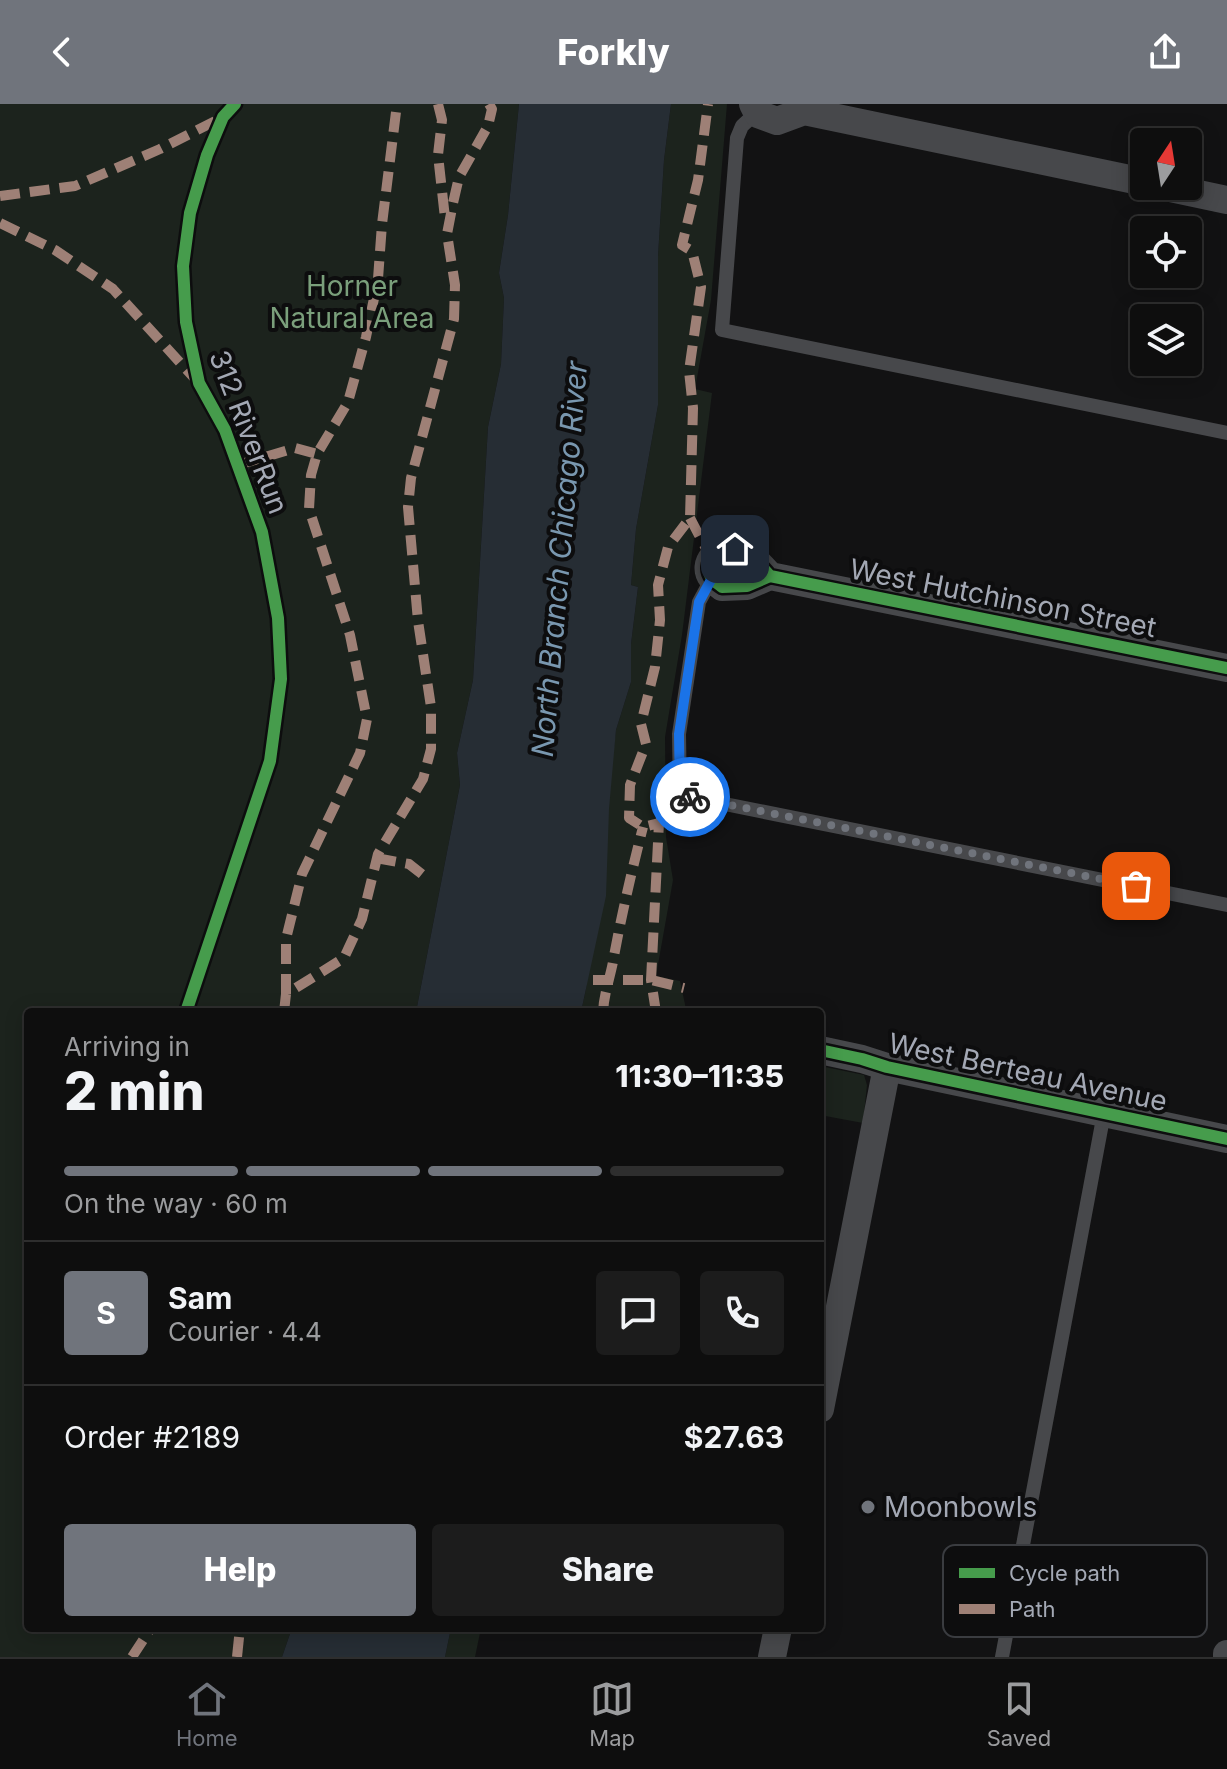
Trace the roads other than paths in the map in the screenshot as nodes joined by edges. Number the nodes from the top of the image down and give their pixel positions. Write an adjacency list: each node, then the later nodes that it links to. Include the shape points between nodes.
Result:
1 (801, 107): 2 (street, via 777,121); 3 (street)
2 (755, 108): 6 (lane, via 737,138 722,330)
3 (1130, 179)
4 (1202, 195): 5 (street)
5 (1227, 200)
6 (1227, 433)
7 (712, 578): 8 (street, West Hutchinson Street, via 711,558 719,550 735,549 750,555 770,576); 9 (lane, via 699,602 679,734 680,795)
8 (1227, 668)
9 (1227, 905)
10 (824, 1051): 11 (street, West Berteau Avenue)
11 (887, 1067): 12 (street, West Berteau Avenue); 14 (street)
12 (1104, 1113): 13 (street, West Berteau Avenue); 15 (lane)
13 (1227, 1139)
14 (824, 1389)
15 (1023, 1545)
16 (777, 1632): 18 (street)
17 (1006, 1637): 19 (lane)
18 (772, 1657)
19 (1002, 1657)

